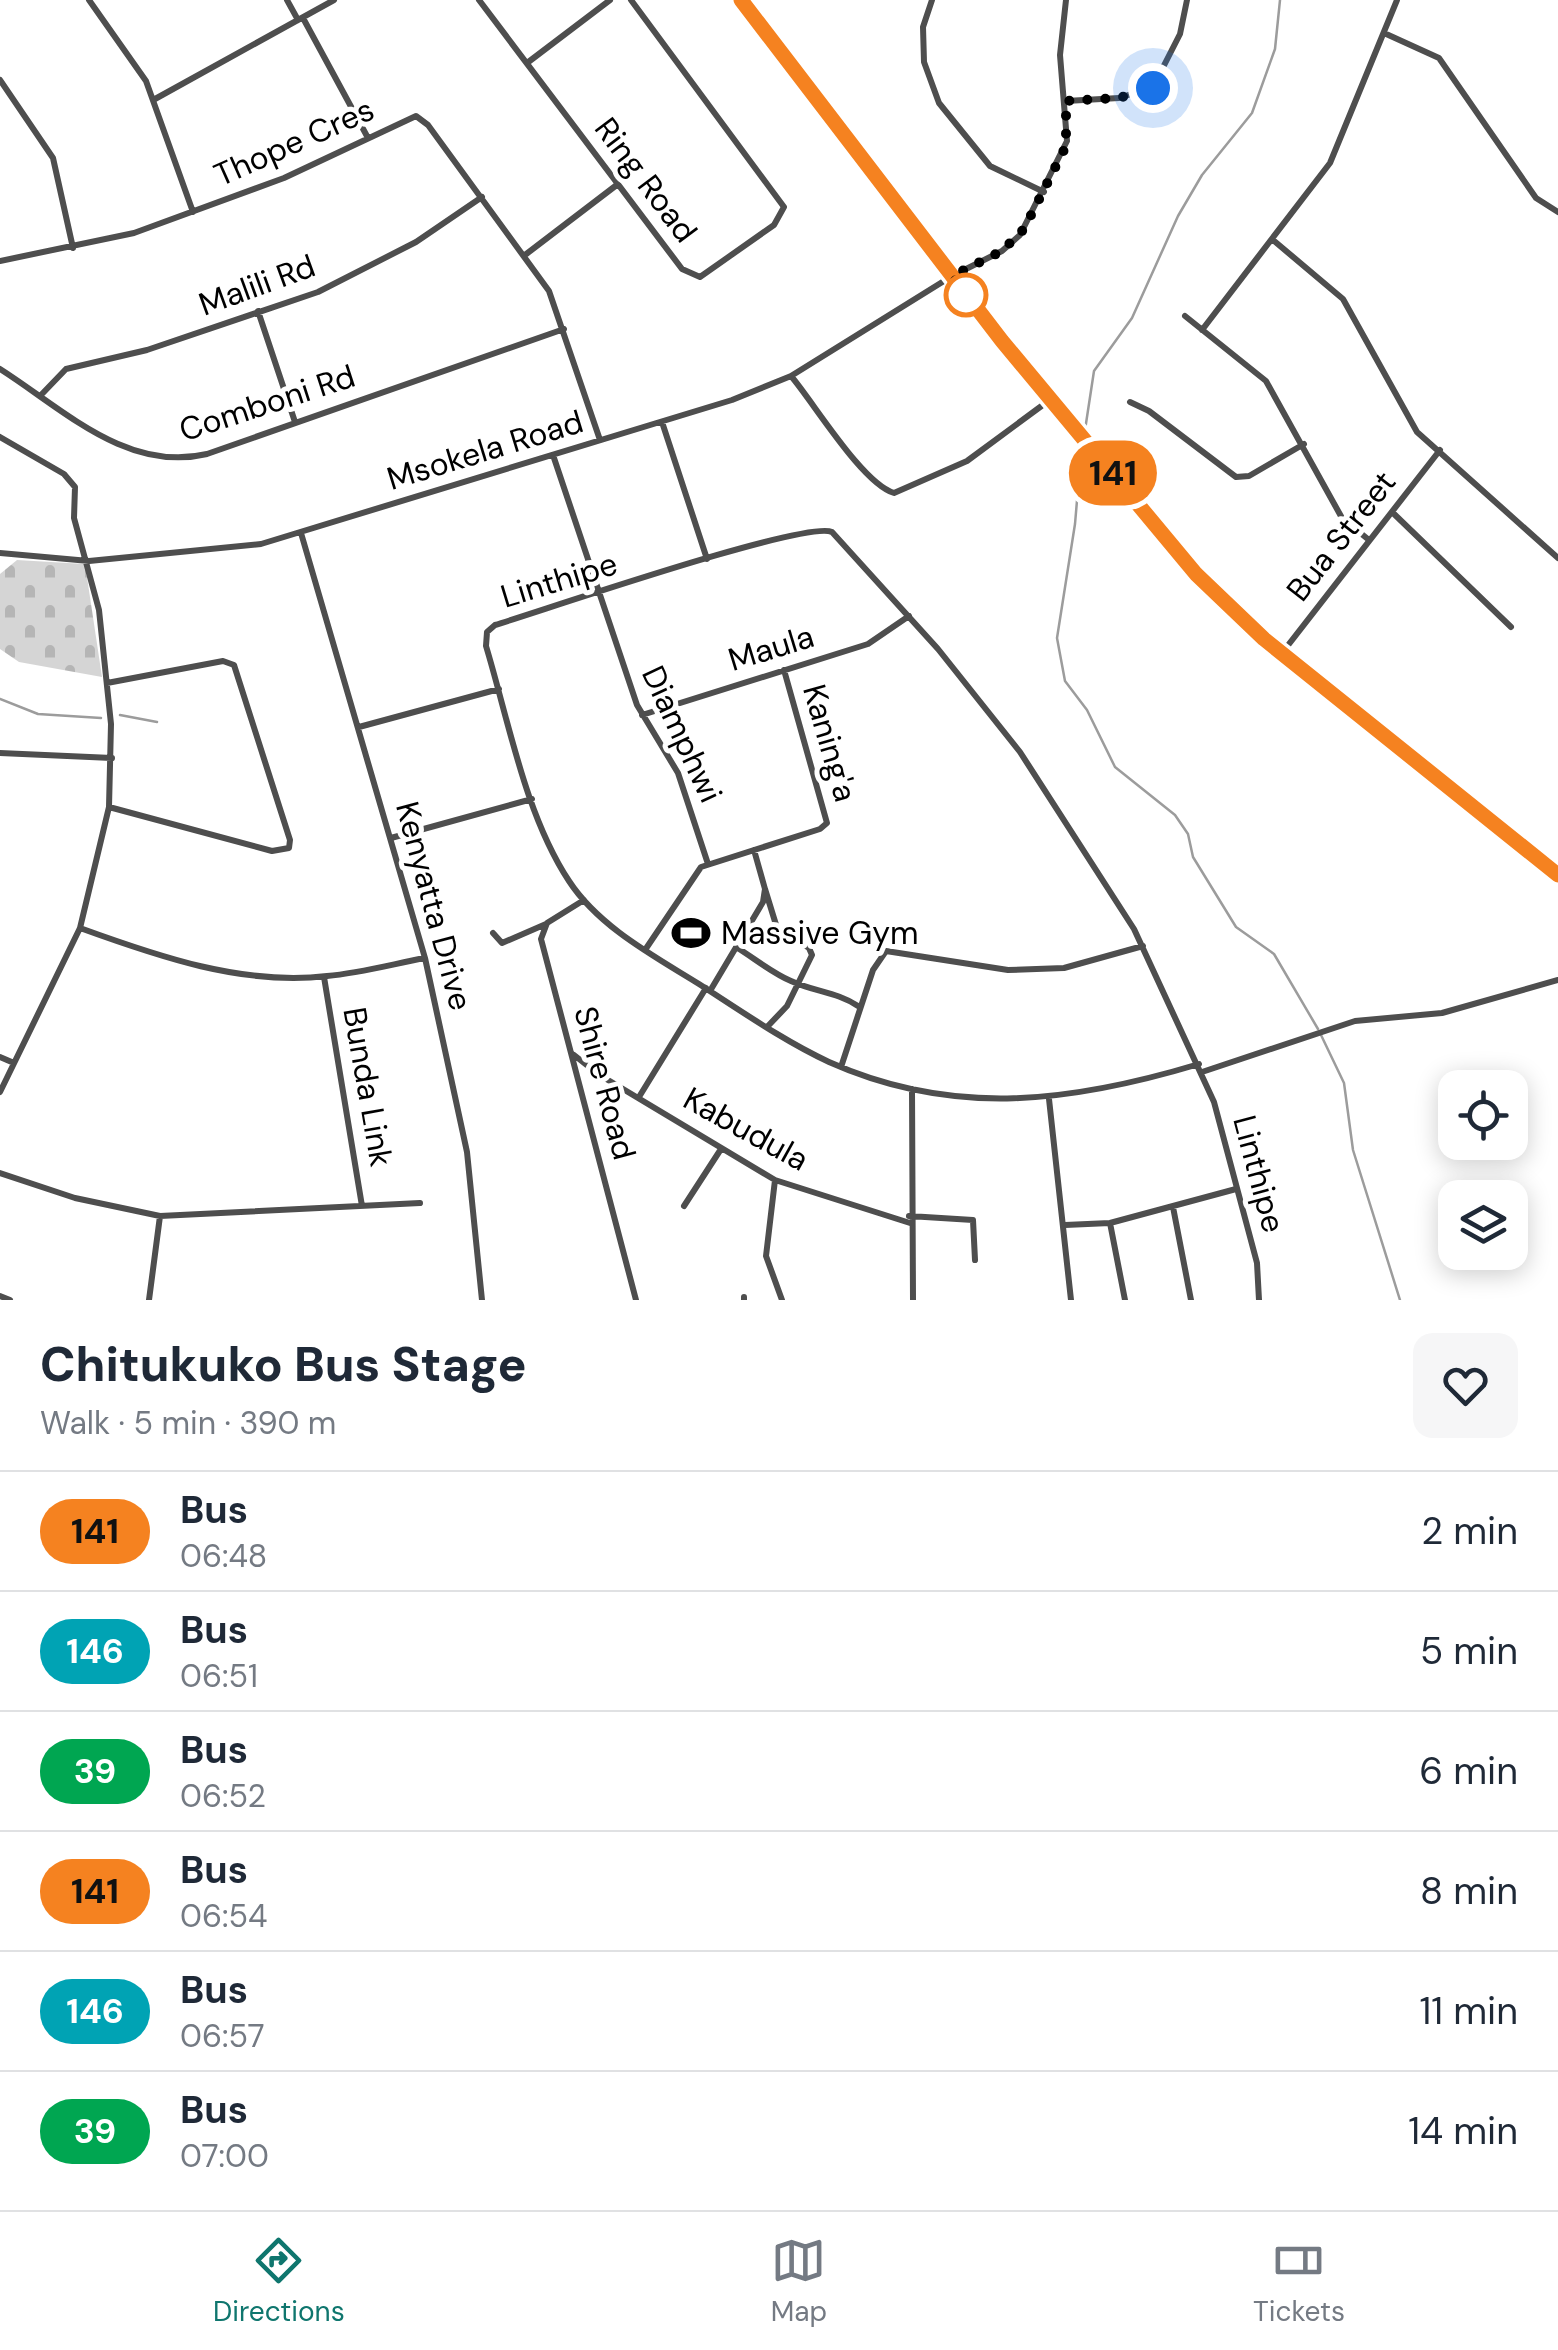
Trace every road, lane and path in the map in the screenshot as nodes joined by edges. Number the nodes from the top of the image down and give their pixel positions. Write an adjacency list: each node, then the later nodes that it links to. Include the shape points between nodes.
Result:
1 (88, 0): 16 (street)
2 (287, 0): 12 (street)
3 (334, 0): 12 (street)
4 (478, 0): 14 (street, Ring Road)
5 (610, 0): 14 (street)
6 (631, 0): 19 (street, Ring Road, via 784,208 774,225 707,275 693,277)
7 (741, 0): 28 (highway)
8 (932, 0): 20 (street, via 922,27 924,62 939,103 990,166)
9 (1066, 0): 17 (street, Msokela Road, via 1060,38)
10 (1187, 0): 17 (street, via 1180,34 1153,88)
11 (1397, 0): 13 (street)
12 (301, 19): 16 (street); 18 (street)
13 (1384, 33): 23 (street, via 1439,58 1536,198); 24 (street, via 1330,163)
14 (527, 63): 19 (street, Ring Road)
15 (0, 80): 25 (street, via 53,158)
16 (155, 99): 22 (street)
17 (1066, 101): 20 (street, Msokela Road, via 1068,141)
18 (368, 138): 21 (street, Thope Cres, via 420,118); 22 (street, Thope Cres)
19 (618, 184): 26 (street)
20 (1044, 192): 28 (street, Msokela Road, via 1017,239)
21 (482, 197): 26 (street, Thope Cres); 29 (street, Malili Rd, via 356,273)
22 (193, 212): 25 (street, Thope Cres)
23 (1558, 212)
24 (1273, 240): 32 (street); 43 (street, via 1343,299 1411,424)
25 (73, 248): 27 (street, Thope Cres)
26 (524, 255): 31 (street, Thope Cres)
27 (0, 261)
28 (952, 276): 34 (street, Msokela Road); 36 (highway)
29 (258, 311): 35 (street, Malili Rd, via 147,350 66,369); 38 (street)
30 (1185, 316): 32 (street)
31 (564, 330): 38 (street, Comboni Rd); 41 (street, Thope Cres)
32 (1202, 330): 42 (street, via 1266,382)
33 (0, 369): 35 (street, Comboni Rd)
34 (791, 376): 36 (street, via 842,445 894,492 967,461); 39 (street, Msokela Road)
35 (42, 395): 38 (street, Comboni Rd, via 118,445 157,459 207,454)
36 (1052, 399): 55 (highway, via 1196,574)
37 (1130, 402): 42 (street, via 1236,477)
38 (295, 422)
39 (662, 422): 41 (street, Msokela Road); 50 (street)
40 (0, 437): 51 (street, via 73,482 75,526)
41 (600, 440): 44 (street, Msokela Road)
42 (1304, 444): 47 (street, via 1342,518)
43 (1440, 450): 45 (street, Bua Street); 49 (street)
44 (553, 455): 46 (street, Msokela Road); 52 (street, Diamphwi)
45 (1392, 512): 47 (street, Bua Street); 54 (street)
46 (301, 533): 51 (street, Msokela Road, via 222,550); 60 (street, Kenyatta Drive)
47 (1368, 540): 55 (street, Bua Street)
48 (0, 553): 51 (street, Msokela Road)
49 (1558, 558)
50 (707, 559): 52 (street, Linthipe); 53 (street, Linthipe, via 827,530)
51 (89, 561): 57 (street)
52 (598, 594): 58 (street, Linthipe, via 490,628 484,640); 59 (street, Diamphwi)
53 (909, 616): 56 (street, Maula, via 877,640); 75 (street, Linthipe, via 1020,752)
54 (1511, 627)
55 (1282, 653): 68 (highway)
56 (784, 670): 59 (street, Maula); 66 (street, Kaning'a, via 827,822)
57 (107, 683): 62 (street); 64 (street, via 223,661 234,665 289,848 272,851)
58 (499, 688): 60 (street); 63 (street, Linthipe)
59 (642, 715): 67 (street, Diamphwi, via 678,774)
60 (359, 727): 65 (street, Kenyatta Drive)
61 (0, 752): 62 (street)
62 (112, 758): 64 (street)
63 (532, 798): 65 (street); 70 (street, Linthipe, via 561,866)
64 (109, 808): 72 (street)
65 (391, 838): 77 (street, Kenyatta Drive)
66 (754, 850): 67 (street, Kaning'a); 69 (street)
67 (708, 864): 76 (street, via 688,882)
68 (1558, 875)
69 (765, 889): 74 (street); 80 (street, via 777,928 811,951)
70 (584, 900): 71 (street); 76 (street, Linthipe)
71 (547, 923): 73 (street, via 502,943); 84 (street, Shire Road, via 542,945)
72 (80, 928): 78 (street, via 190,964); 86 (street)
73 (493, 934)
74 (736, 946): 80 (street); 81 (street)
75 (1143, 946): 82 (street, via 1064,968 1008,970 886,951); 88 (street, Linthipe)
76 (645, 950): 81 (street, Linthipe)
77 (425, 958): 78 (street); 109 (street, Kenyatta Drive, via 467,1152)
78 (324, 977): 98 (street, Bunda Link)
79 (1558, 980): 88 (street, via 1442,1014 1355,1021)
80 (799, 984): 82 (street); 83 (street)
81 (708, 990): 83 (street, Linthipe); 91 (street)
82 (859, 1006): 87 (street)
83 (768, 1026): 87 (street, Linthipe)
84 (571, 1053): 91 (street, Kabudula); 110 (street, Shire Road)
85 (0, 1057): 86 (street)
86 (14, 1063): 90 (street)
87 (841, 1066): 89 (street, Linthipe)
88 (1201, 1068): 92 (street, Linthipe); 96 (street, Linthipe)
89 (912, 1089): 92 (street, Linthipe); 102 (street)
90 (0, 1092)
91 (640, 1097): 93 (street, Kabudula)
92 (1050, 1099): 104 (street)
93 (721, 1148): 95 (street, Kabudula); 99 (street)
94 (0, 1172): 101 (street, via 75,1198)
95 (775, 1180): 102 (street, Kabudula); 111 (street, via 766,1256)
96 (1236, 1189): 100 (street); 116 (street, Linthipe, via 1257,1264)
97 (420, 1202): 98 (street)
98 (362, 1206): 101 (street)
99 (684, 1206)
100 (1173, 1207): 103 (street); 115 (street)
101 (160, 1216): 108 (street)
102 (910, 1219): 105 (street, Kabudula, via 973,1220); 112 (street)
103 (1110, 1223): 104 (street); 114 (street)
104 (1065, 1225): 113 (street)
105 (975, 1260)
106 (0, 1296): 107 (street)
107 (10, 1300)
108 (148, 1300)
109 (482, 1300)
110 (636, 1300)
111 (782, 1300)
112 (914, 1300)
113 (1071, 1300)
114 (1125, 1300)
115 (1191, 1300)
116 (1258, 1300)

